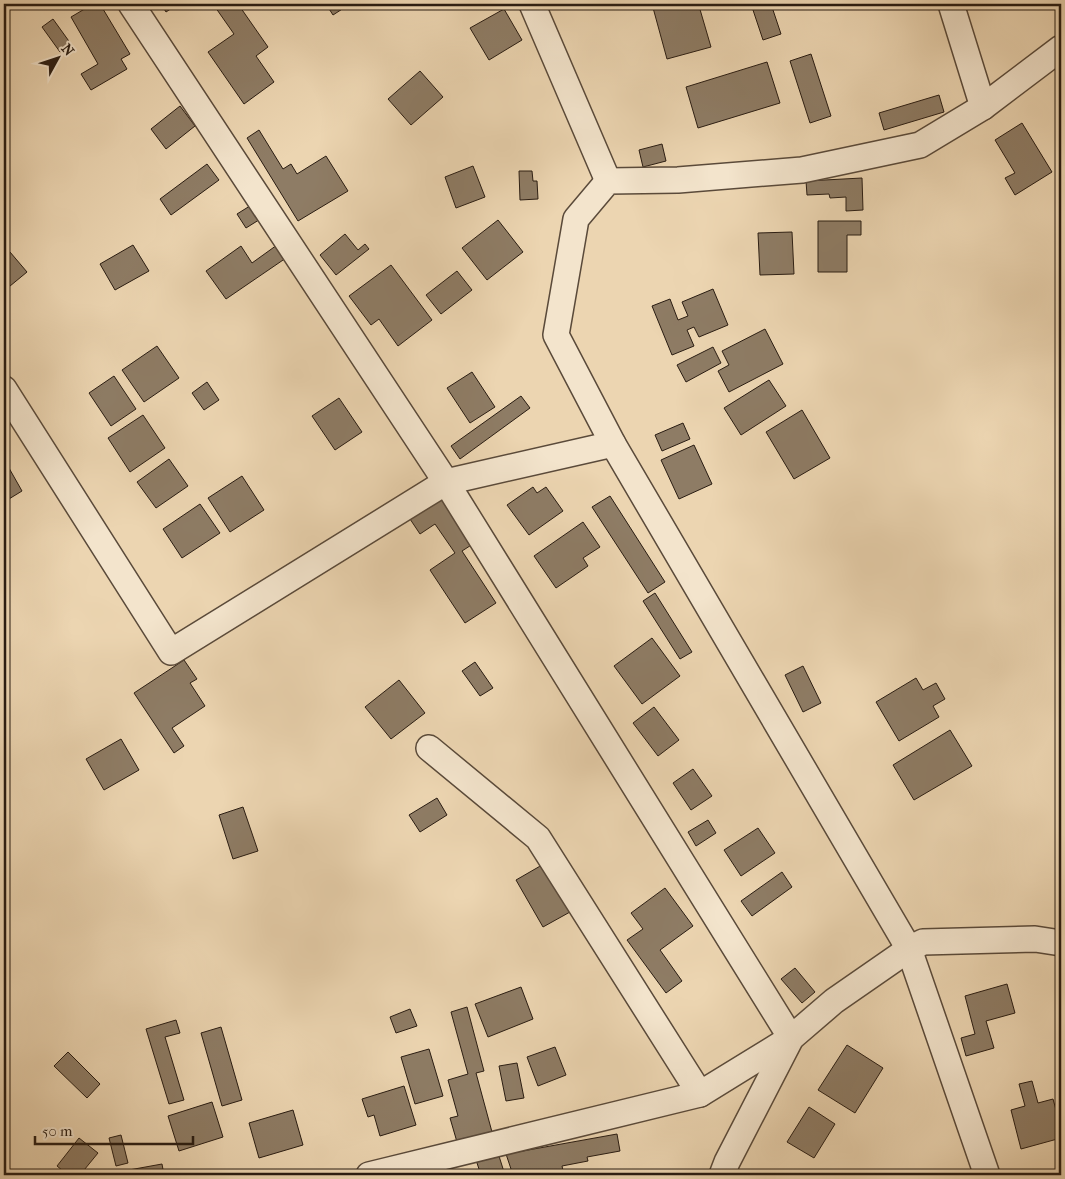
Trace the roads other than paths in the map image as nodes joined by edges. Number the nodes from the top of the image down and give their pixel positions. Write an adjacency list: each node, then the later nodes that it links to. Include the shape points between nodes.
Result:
1 (131, 4): 9 (street)
2 (532, 4): 6 (street)
3 (951, 4): 5 (street)
4 (1061, 48): 5 (street)
5 (983, 107): 6 (street, via 920,145 802,170 678,180)
6 (608, 181): 8 (street, via 576,219 556,335)
7 (4, 389): 9 (street, via 171,652)
8 (613, 444): 9 (street); 12 (street)
9 (446, 482): 13 (street)
10 (429, 748): 14 (street, via 538,838)
11 (1061, 943): 12 (street, via 1035,939 924,942)
12 (909, 949): 13 (street, via 834,1001); 17 (street)
13 (791, 1038): 14 (street); 16 (street)
14 (700, 1094): 15 (street)
15 (369, 1175)
16 (722, 1175)
17 (987, 1175)

